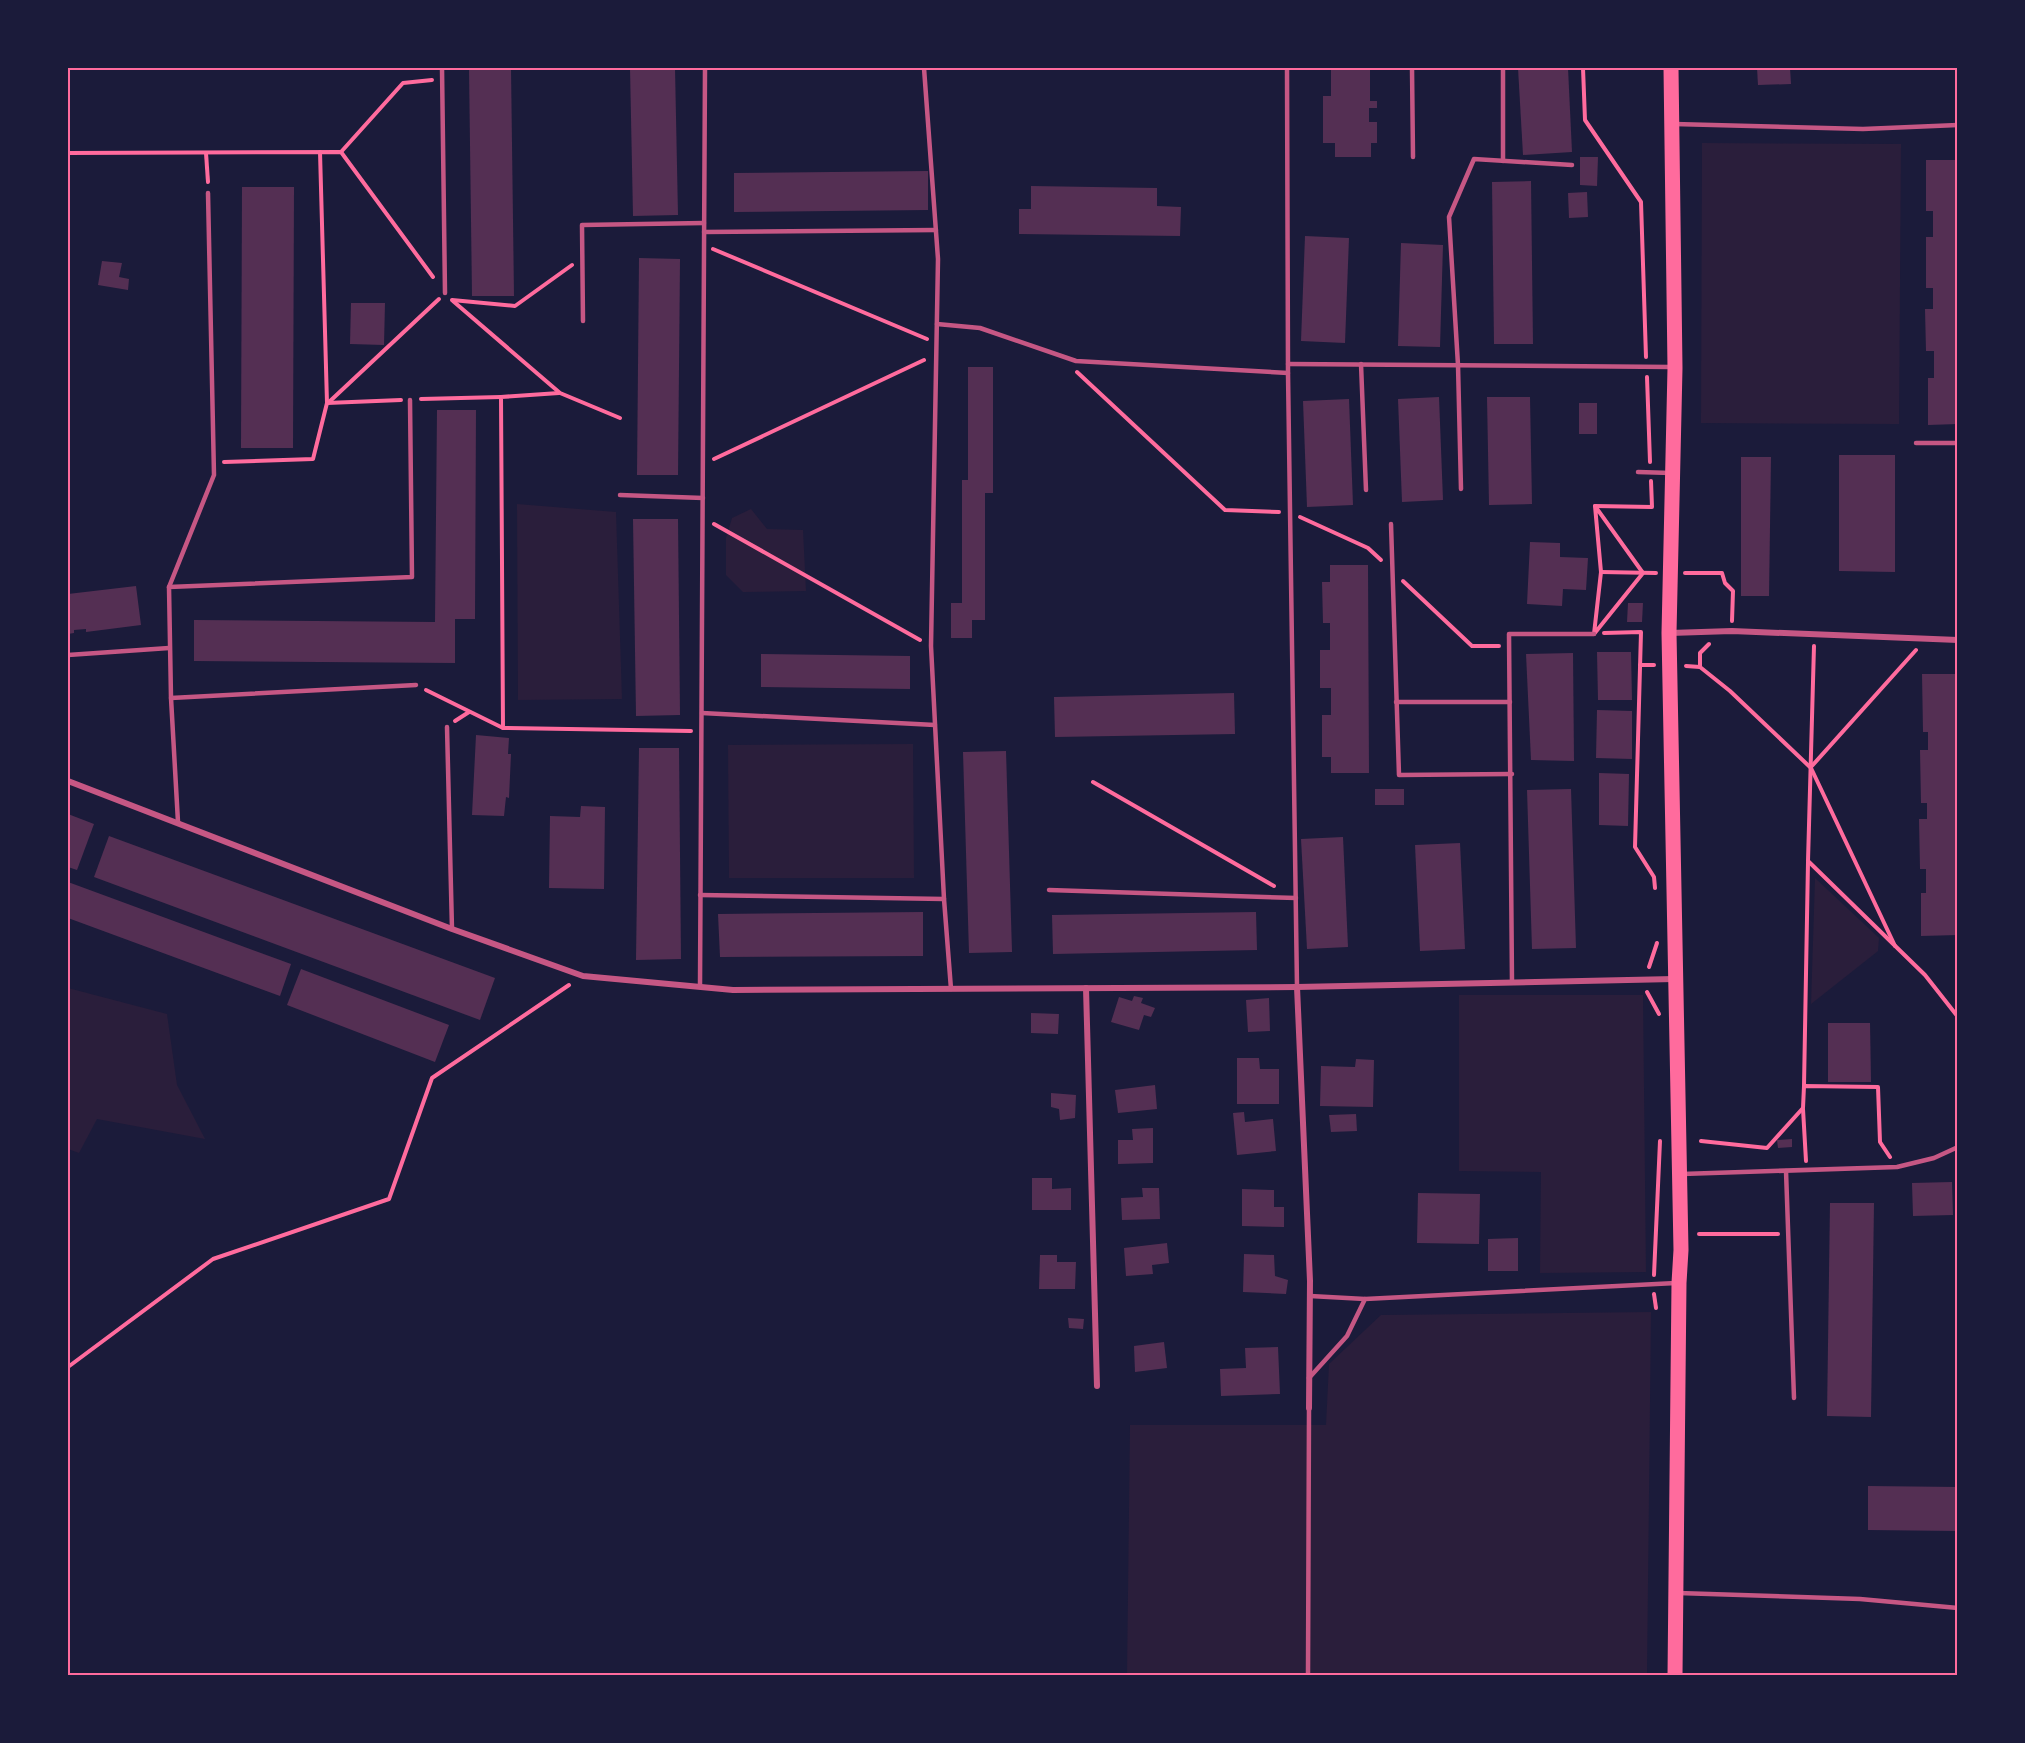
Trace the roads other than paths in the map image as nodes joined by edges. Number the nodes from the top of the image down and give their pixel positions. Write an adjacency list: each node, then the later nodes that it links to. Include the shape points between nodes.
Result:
1 (442, 68): 17 (lane)
2 (705, 68): 14 (lane)
3 (924, 68): 15 (lane)
4 (1287, 68): 20 (lane)
5 (1412, 68): 10 (lane)
6 (1503, 68): 11 (lane)
7 (1671, 68): 8 (main road)
8 (1672, 124): 9 (lane, via 1863,129); 23 (main road)
9 (1958, 125)
10 (1413, 157)
11 (1503, 161): 12 (lane); 22 (lane, via 1474,159 1449,217)
12 (1572, 165)
13 (208, 193): 35 (lane, via 214,475)
14 (704, 223): 16 (lane); 18 (lane, via 582,225)
15 (936, 230): 16 (lane); 19 (lane)
16 (704, 232): 33 (lane)
17 (445, 293)
18 (583, 321)
19 (937, 324): 24 (lane, via 980,328 1076,361); 46 (lane, via 931,646)
20 (1288, 364): 21 (lane); 24 (lane)
21 (1361, 364): 22 (lane); 31 (lane)
22 (1458, 365): 23 (lane); 30 (lane)
23 (1675, 368): 29 (main road)
24 (1288, 373): 53 (lane)
25 (410, 400): 35 (lane, via 412,577)
26 (1916, 443): 27 (lane)
27 (1958, 443)
28 (1638, 472): 29 (lane)
29 (1673, 473): 36 (main road)
30 (1461, 489)
31 (1366, 490)
32 (620, 495): 33 (lane)
33 (703, 498): 45 (lane)
34 (1391, 524): 43 (lane)
35 (169, 587): 39 (lane)
36 (1669, 633): 38 (street, via 1732,631); 56 (main road)
37 (1594, 634): 44 (lane, via 1509,634)
38 (1958, 640)
39 (169, 648): 40 (lane); 42 (lane)
40 (68, 655)
41 (416, 685): 42 (lane)
42 (171, 698): 50 (lane)
43 (1396, 702): 44 (lane); 48 (lane, via 1399,775)
44 (1510, 702): 48 (lane)
45 (702, 713): 46 (lane); 52 (lane)
46 (935, 725): 54 (lane)
47 (447, 727): 55 (lane)
48 (1512, 774): 57 (lane)
49 (68, 781): 50 (street)
50 (178, 822): 55 (street)
51 (1049, 890): 53 (lane)
52 (700, 895): 54 (lane); 58 (lane)
53 (1296, 898): 59 (lane)
54 (944, 899): 61 (lane)
55 (452, 929): 58 (street, via 582,976)
56 (1676, 979): 57 (street); 64 (main road)
57 (1512, 982): 59 (street)
58 (700, 987): 61 (street)
59 (1297, 987): 60 (street); 66 (street)
60 (1086, 988): 61 (street); 69 (street)
61 (951, 989)
62 (1958, 1147): 63 (lane, via 1897,1167)
63 (1786, 1171): 64 (lane); 70 (lane)
64 (1679, 1174): 65 (main road)
65 (1679, 1283): 67 (lane); 72 (main road)
66 (1310, 1296): 67 (lane); 68 (street)
67 (1365, 1299): 68 (lane, via 1347,1336)
68 (1309, 1378): 71 (street)
69 (1097, 1386)
70 (1794, 1398)
71 (1309, 1408): 74 (lane)
72 (1675, 1593): 73 (lane, via 1860,1599); 75 (main road)
73 (1958, 1608)
74 (1308, 1676)
75 (1675, 1676)

